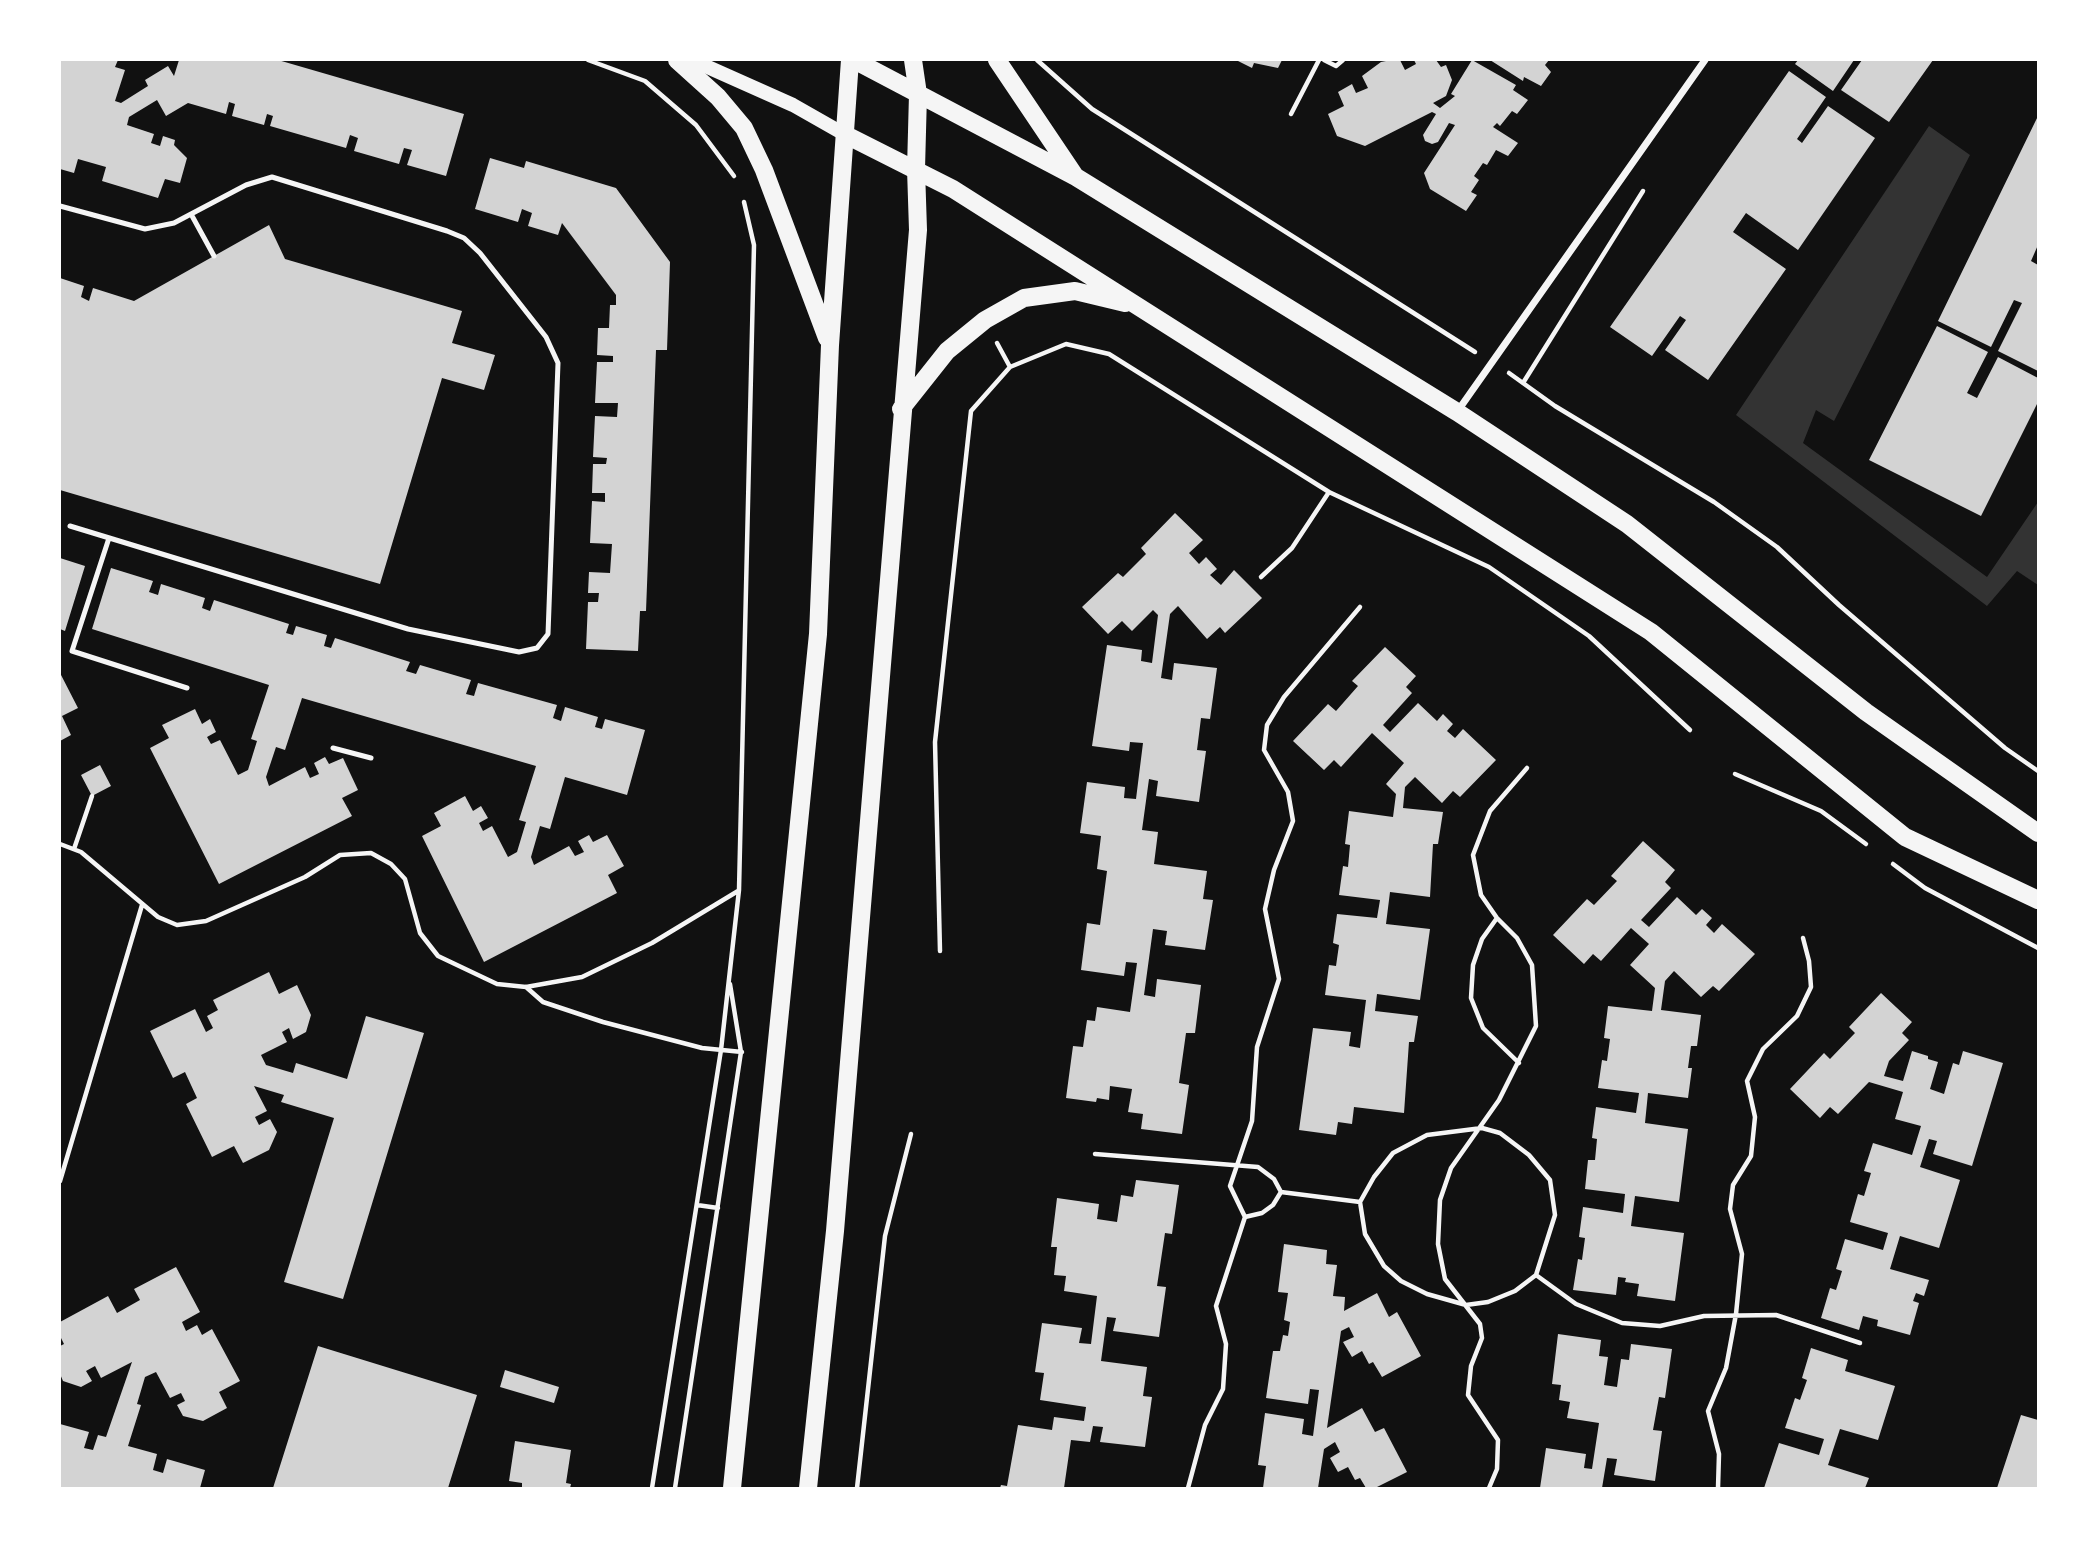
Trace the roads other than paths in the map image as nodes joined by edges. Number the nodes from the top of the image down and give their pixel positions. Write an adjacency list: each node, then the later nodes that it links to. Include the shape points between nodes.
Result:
1 (677, 60): 15 (main road, via 744,128)
2 (692, 60): 8 (main road)
3 (852, 60): 7 (main road); 8 (main road)
4 (913, 60): 7 (main road)
5 (997, 60): 10 (main road)
6 (1705, 60): 17 (street)
7 (918, 94): 9 (main road); 10 (main road)
8 (844, 134): 9 (main road); 15 (main road)
9 (916, 169): 14 (main road); 16 (main road, via 918,230)
10 (1076, 177): 17 (main road)
11 (60, 206): 12 (lane, via 145,229)
12 (191, 214): 13 (lane); 19 (lane, via 246,184 272,177 447,231 481,253 546,337 558,363 548,634 537,648 519,652 408,629)
13 (214, 256)
14 (1142, 307): 16 (main road, via 1075,291 1024,298 985,320 947,351); 24 (main road, via 1651,632 1905,836)
15 (830, 345): 25 (main road, via 818,634)
16 (901, 409): 26 (main road, via 836,1217)
17 (1457, 412): 23 (main road, via 1627,524 1866,712)
18 (70, 526): 19 (lane)
19 (109, 538): 20 (lane, via 72,650)
20 (187, 688)
21 (333, 748): 22 (lane)
22 (371, 758)
23 (2039, 832)
24 (2039, 900)
25 (732, 1489)
26 (807, 1489)

